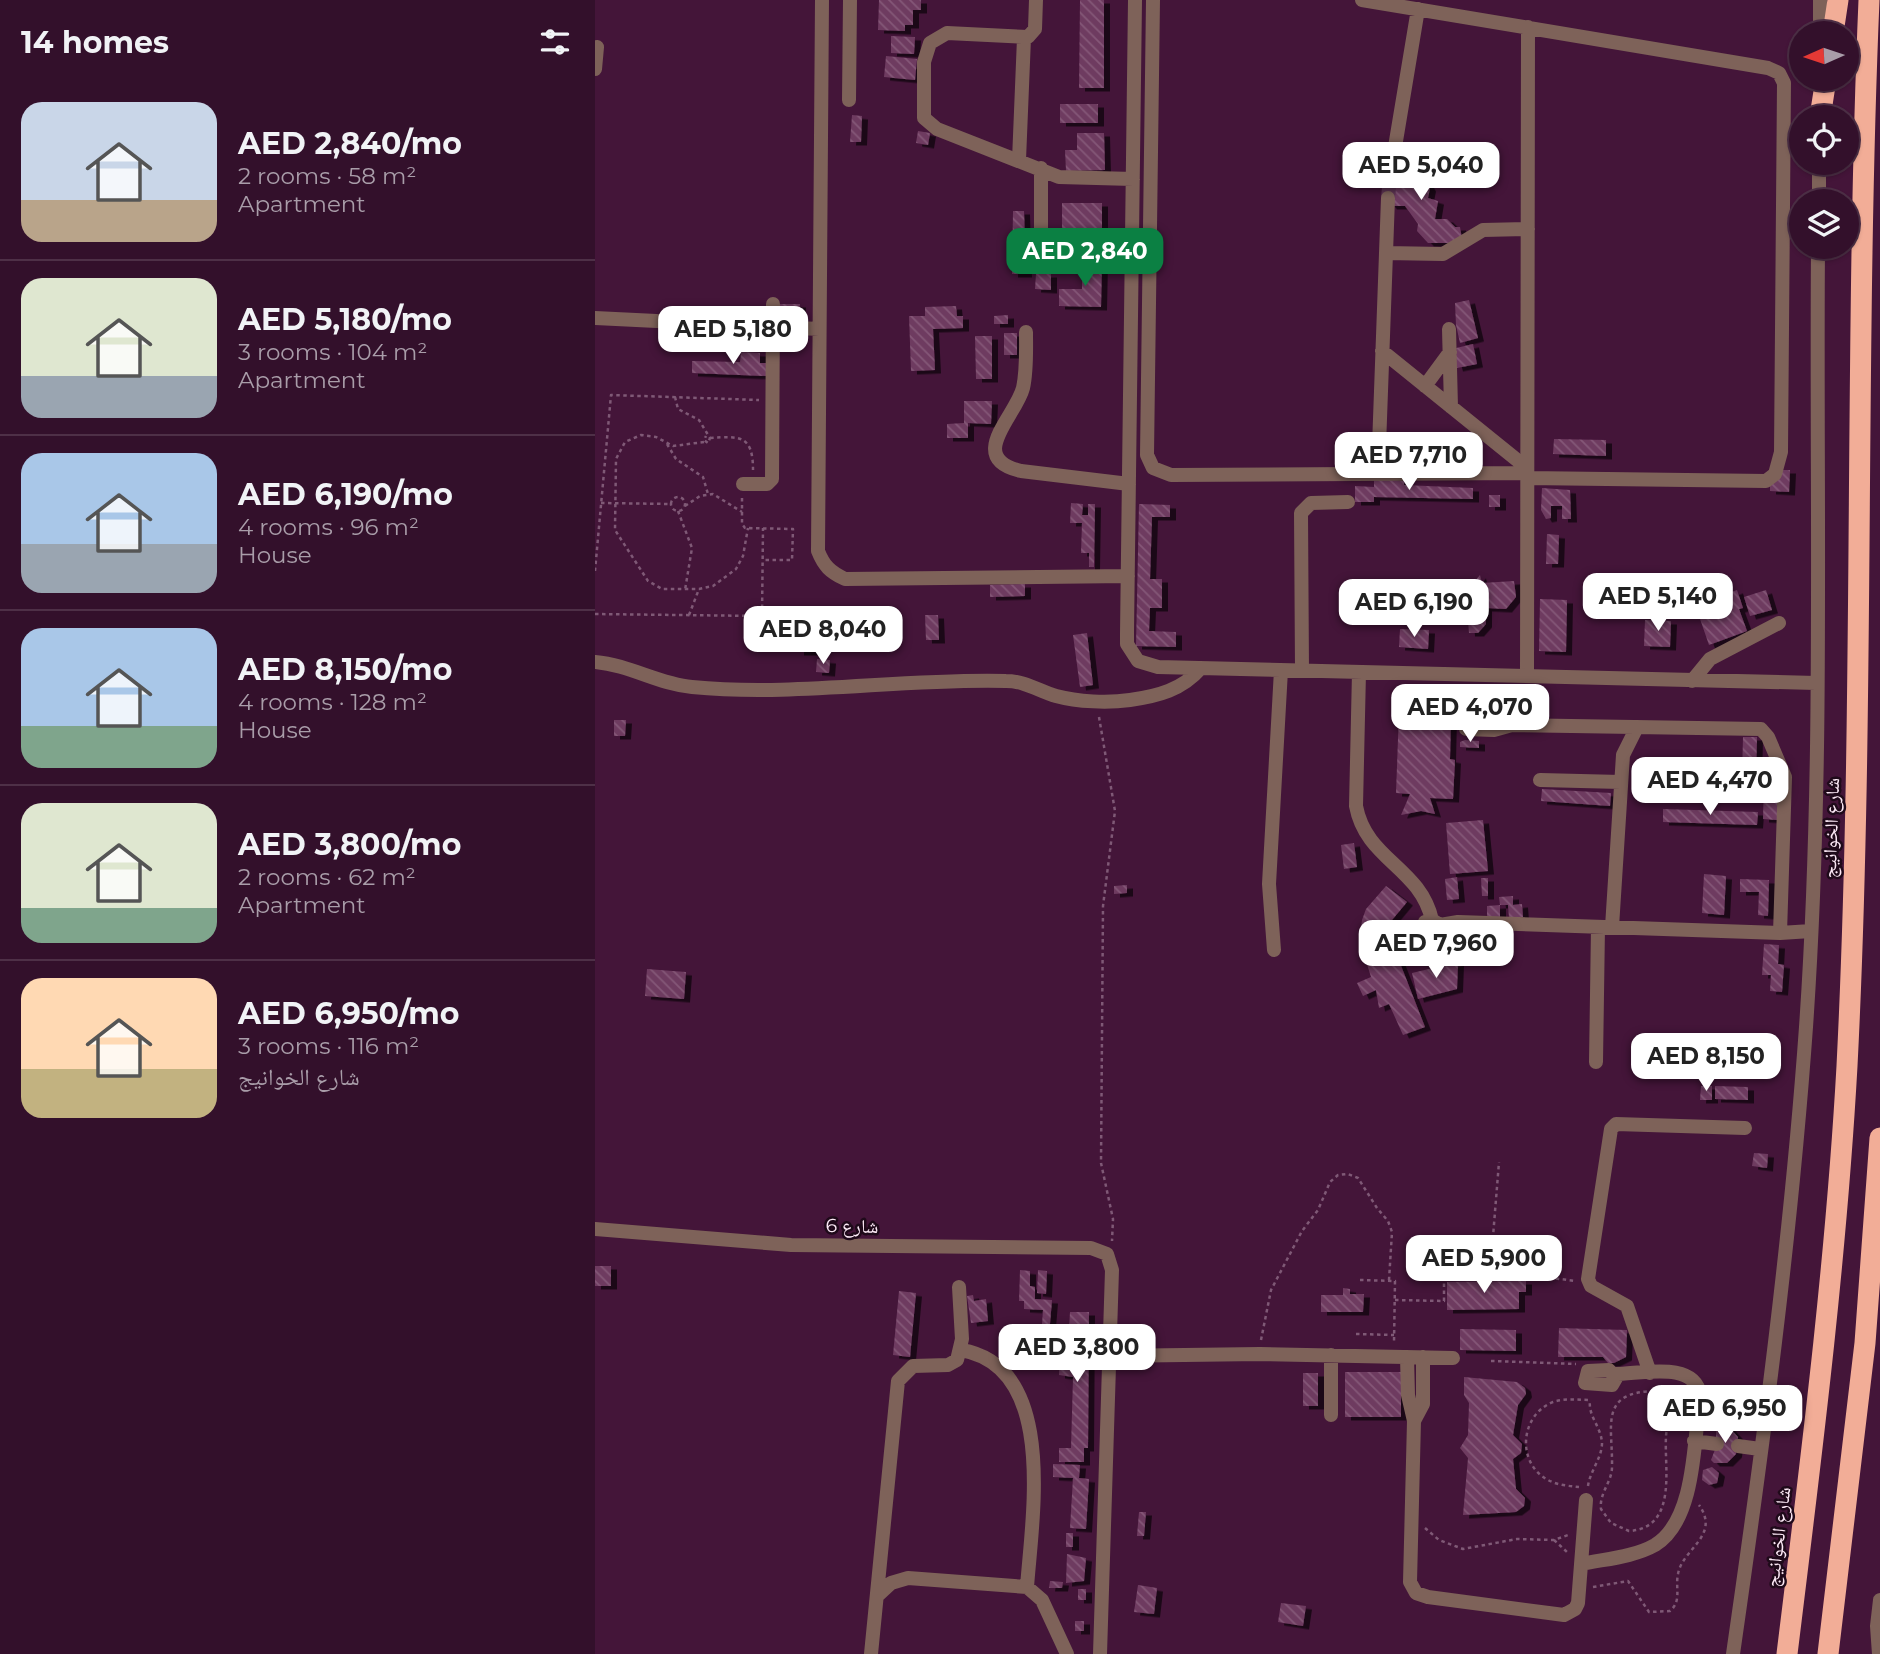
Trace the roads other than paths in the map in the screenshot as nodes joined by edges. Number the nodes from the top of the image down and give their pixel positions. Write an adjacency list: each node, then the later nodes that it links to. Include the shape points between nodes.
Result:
1 (822, 0): 30 (street)
2 (851, 0): 17 (street)
3 (1036, 0): 14 (street, via 1035,29)
4 (1135, 0): 21 (street)
5 (1153, 0): 38 (street, via 1149,462 1165,474)
6 (1361, 0): 10 (street)
7 (1820, 0): 11 (street)
8 (1838, 0): 12 (highway)
9 (1869, 0): 90 (highway, شارع الخوانيج, via 1847,1066 1824,1340)
10 (1418, 9): 13 (street); 20 (street)
11 (1820, 21)
12 (1835, 21)
13 (1528, 27): 23 (street); 37 (street, via 1769,68 1779,73 1784,83 1781,452 1776,474 1766,481)
14 (1024, 38): 18 (street); 18 (street, via 947,33 937,37 925,52 922,106 932,127)
15 (597, 47): 16 (street)
16 (595, 69)
17 (849, 100)
18 (1019, 160): 19 (street)
19 (1041, 169): 21 (street, via 1064,178); 26 (street)
20 (1390, 177)
21 (1133, 179): 40 (street)
22 (1388, 198): 24 (street)
23 (1528, 229): 24 (street, via 1483,230 1443,254); 37 (street)
24 (1386, 253): 33 (street)
25 (1818, 259): 51 (street)
26 (1041, 265)
27 (772, 304): 29 (street)
28 (595, 318): 29 (street)
29 (772, 327): 30 (street); 39 (street, via 772,479 767,484)
30 (819, 329): 42 (street, via 818,551 832,573 845,579)
31 (1449, 329): 34 (street)
32 (1026, 332): 40 (street, via 1024,386 996,435 999,459 1021,471)
33 (1382, 351): 35 (street); 38 (street)
34 (1450, 352): 35 (street); 36 (street)
35 (1425, 386): 36 (street)
36 (1451, 407): 37 (street)
37 (1527, 473): 38 (street); 49 (street)
38 (1378, 474)
39 (748, 484)
40 (1129, 484): 42 (street)
41 (1348, 502): 47 (street, via 1311,503 1301,513)
42 (1128, 576): 45 (street, via 1127,644 1131,654 1147,666)
43 (1779, 623): 50 (street, via 1710,659)
44 (595, 662): 45 (street, via 697,687 1006,681 1066,698 1098,700 1166,693)
45 (1201, 668): 46 (street)
46 (1281, 670): 47 (street); 59 (street, via 1269,884)
47 (1302, 670): 48 (street)
48 (1359, 672): 49 (street); 56 (street, via 1359,821 1375,848 1416,883 1436,923)
49 (1527, 676): 50 (street)
50 (1692, 681): 51 (street)
51 (1816, 683): 57 (street)
52 (1637, 727): 53 (street); 55 (street, via 1626,745); 58 (street, via 1756,727 1765,733 1786,777)
53 (1466, 729)
54 (1540, 780): 55 (street)
55 (1621, 782): 56 (street)
56 (1605, 927): 58 (street); 60 (street)
57 (1811, 931): 58 (street); 80 (street, via 1790,1204)
58 (1780, 933)
59 (1274, 950)
60 (1596, 1062)
61 (1745, 1128): 73 (street, via 1613,1126 1589,1283 1627,1306)
62 (1880, 1138): 65 (highway)
63 (595, 1229): 69 (street, شارع 6, via 791,1245 1091,1248 1107,1254 1112,1270)
64 (1880, 1242): 65 (highway)
65 (1871, 1273): 91 (highway)
66 (959, 1287): 67 (street)
67 (961, 1350): 83 (street, via 995,1361 1007,1374 1031,1437 1035,1465); 84 (street, via 953,1363 913,1366 898,1381)
68 (1328, 1355): 69 (street); 70 (street); 75 (street)
69 (1108, 1356): 88 (street)
70 (1400, 1357): 71 (street); 76 (street)
71 (1423, 1357): 72 (street); 76 (street, via 1423,1404)
72 (1453, 1358)
73 (1650, 1373): 74 (street); 77 (street, via 1690,1376 1695,1381 1700,1395)
74 (1615, 1374): 74 (street, via 1588,1371 1585,1383 1592,1393 1612,1385)
75 (1328, 1415)
76 (1413, 1421): 82 (street, via 1410,1582 1421,1596 1564,1615 1575,1609)
77 (1694, 1441): 78 (street); 82 (street, via 1682,1512 1666,1537 1640,1551)
78 (1717, 1444)
79 (1738, 1446): 80 (street)
80 (1760, 1449): 89 (street)
81 (1587, 1500): 82 (street)
82 (1581, 1564)
83 (1027, 1587): 84 (street, via 908,1578 891,1583); 87 (street, via 1042,1600)
84 (877, 1596): 86 (street)
85 (1880, 1600): 92 (street)
86 (871, 1654)
87 (1067, 1654)
88 (1101, 1654)
89 (1733, 1654)
90 (1787, 1654)
91 (1828, 1654)
92 (1879, 1654)

